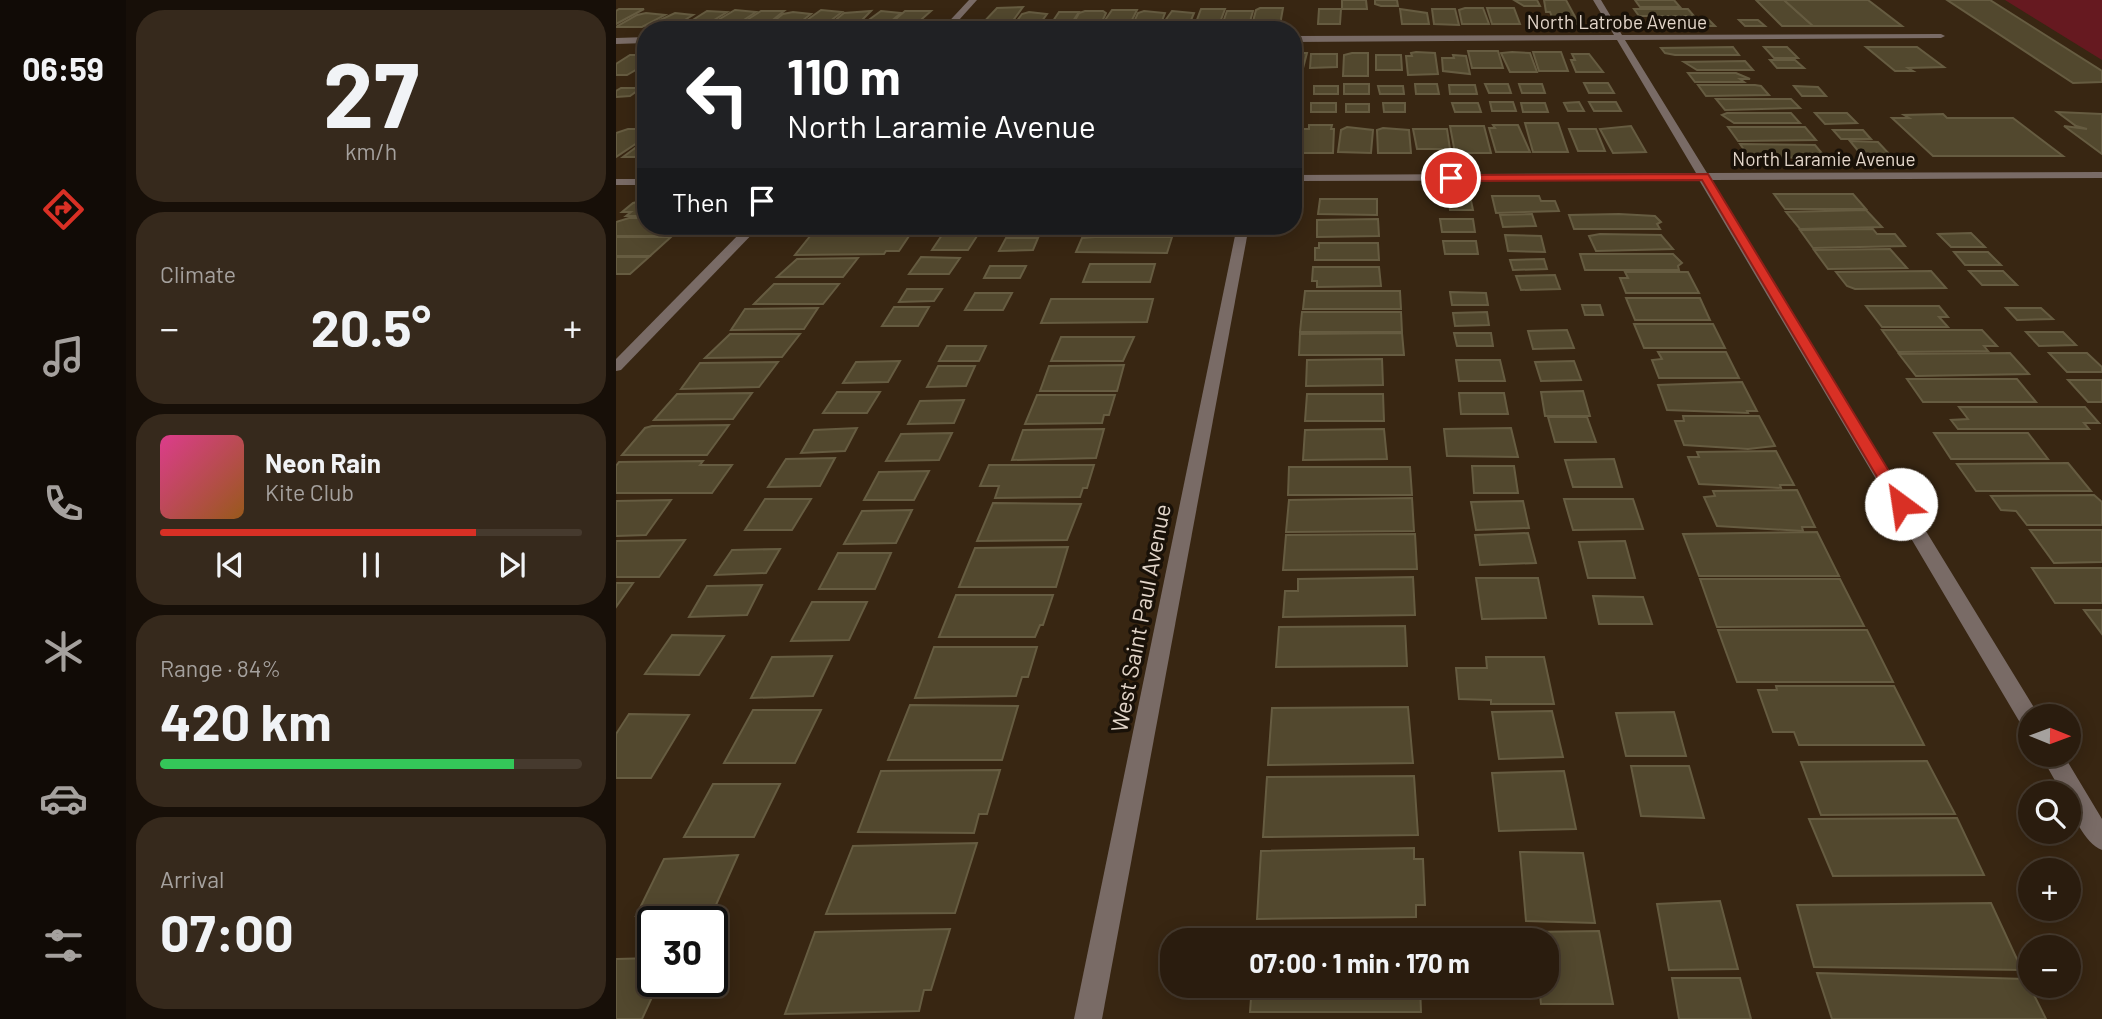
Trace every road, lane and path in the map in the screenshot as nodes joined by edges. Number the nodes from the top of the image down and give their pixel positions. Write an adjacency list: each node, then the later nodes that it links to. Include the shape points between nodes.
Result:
1 (974, 0): 3 (street)
2 (1597, 0): 5 (street)
3 (953, 21)
4 (1941, 36): 5 (street, North Latrobe Avenue)
5 (1621, 38): 6 (street, North Latrobe Avenue); 10 (street)
6 (1302, 39)
7 (616, 40): 8 (street)
8 (637, 40)
9 (2102, 175): 10 (street, North Laramie Avenue)
10 (1705, 177): 11 (street, North Laramie Avenue); 17 (street)
11 (1302, 178)
12 (637, 181): 13 (street)
13 (616, 182)
14 (745, 235): 16 (street)
15 (1241, 235): 20 (street, West Saint Paul Avenue)
16 (616, 367)
17 (2020, 704)
18 (2059, 767): 19 (street)
19 (2102, 840)
20 (1088, 1019)

